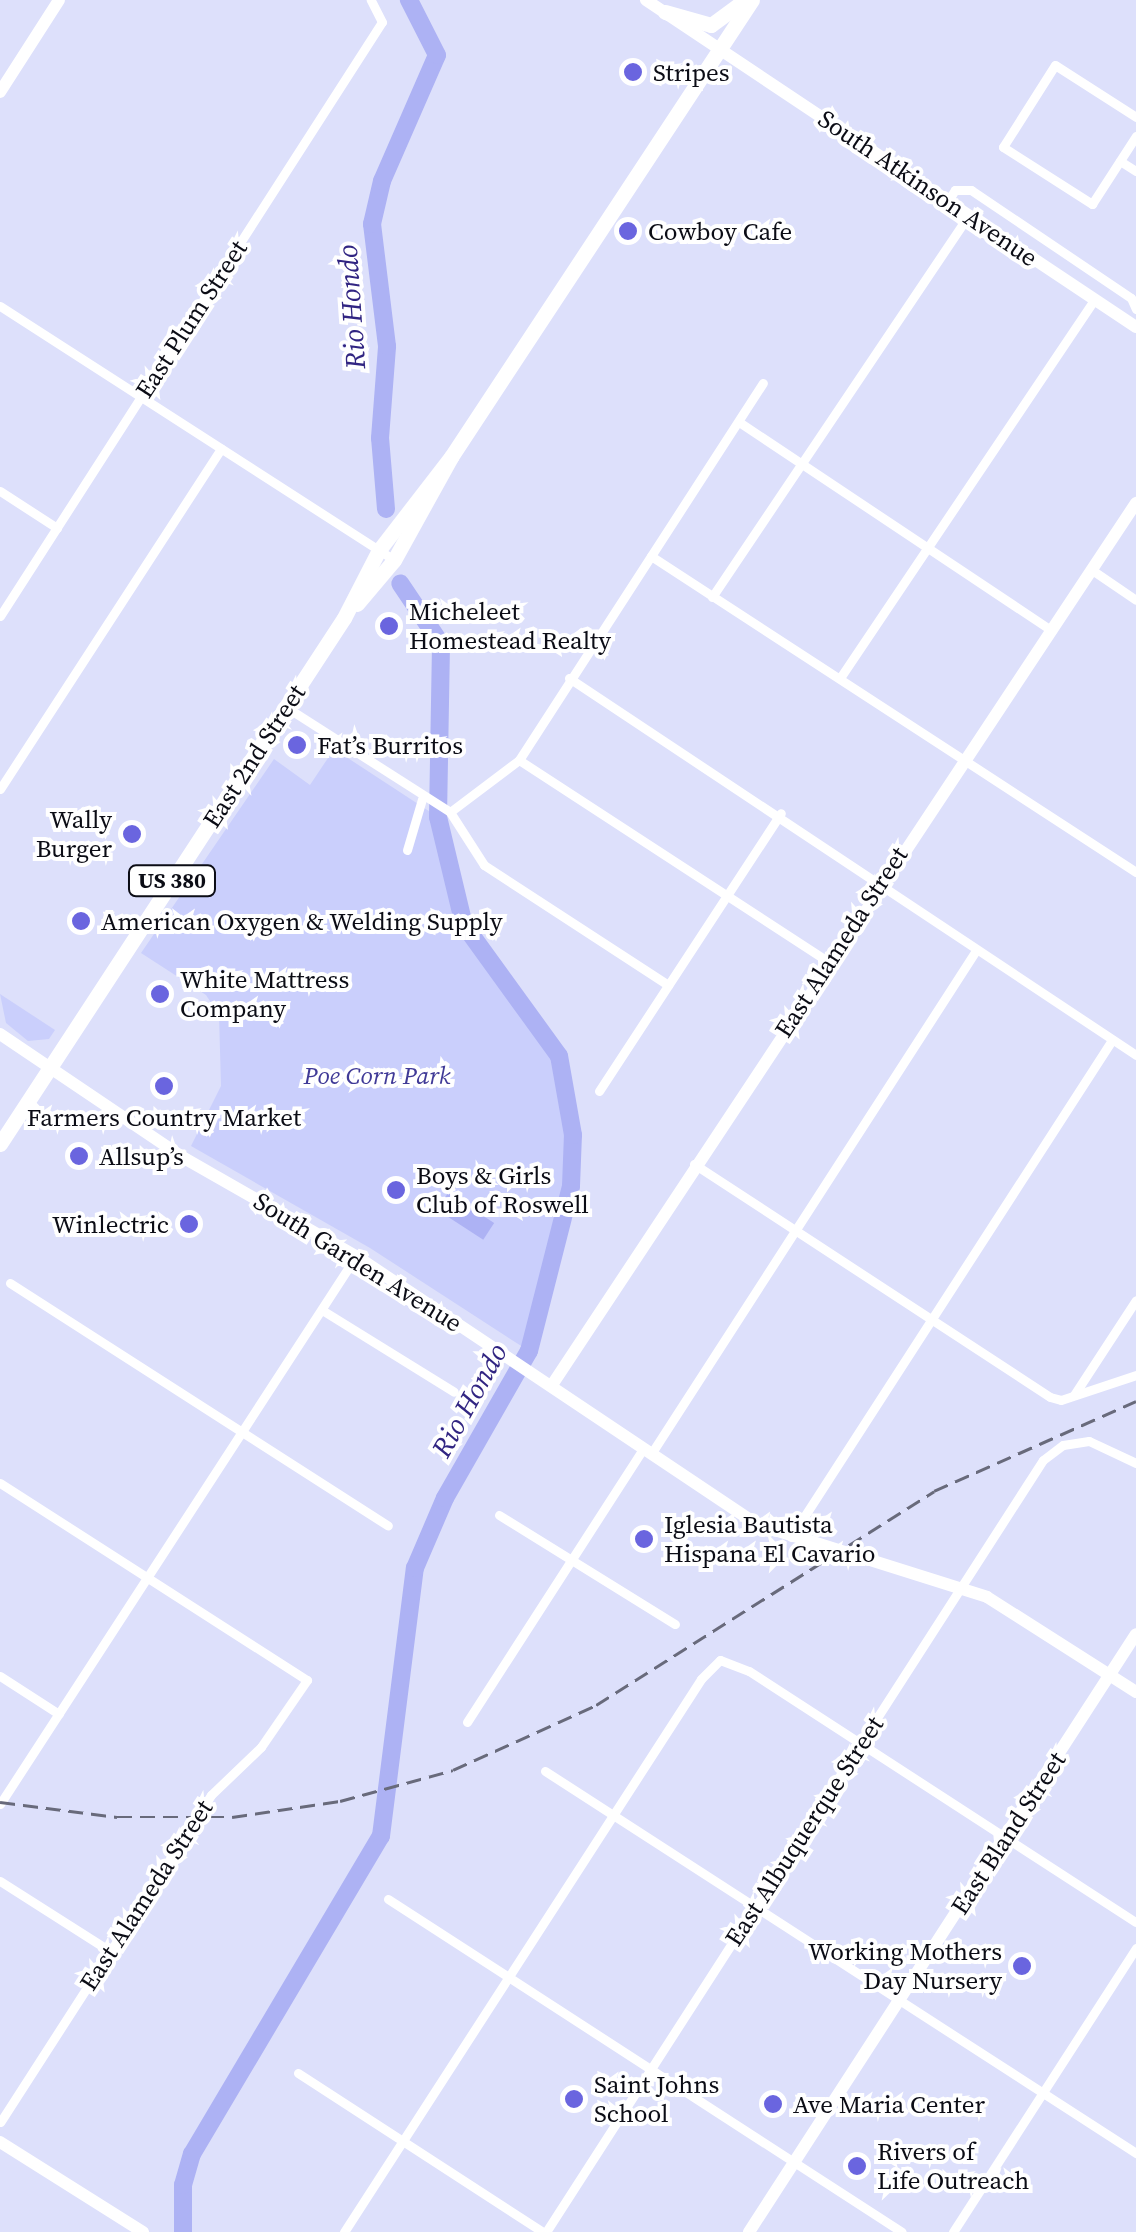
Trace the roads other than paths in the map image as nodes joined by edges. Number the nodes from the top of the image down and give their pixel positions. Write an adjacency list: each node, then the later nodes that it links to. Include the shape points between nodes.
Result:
1 (59, 0): 7 (street)
2 (371, 0): 18 (street, East Plum Street, via 382,22)
3 (646, 0): 5 (street, South Atkinson Avenue)
4 (749, 0): 5 (main road, via 706,25); 6 (main road, East 2nd Street / US 380)
5 (664, 12): 6 (street, South Atkinson Avenue)
6 (721, 48): 12 (street, South Atkinson Avenue); 21 (main road, East 2nd Street / US 380)
7 (0, 92)
8 (1136, 117): 10 (street, via 1055,66 1003,147 1092,204)
9 (1136, 136): 10 (street)
10 (1120, 161): 11 (street)
11 (1136, 171)
12 (948, 201): 13 (street, South Atkinson Avenue); 16 (street, via 955,190 971,190 1131,298)
13 (969, 215): 14 (street, South Atkinson Avenue); 22 (street)
14 (1095, 299): 16 (street, South Atkinson Avenue); 26 (street)
15 (0, 306): 18 (street)
16 (1134, 317)
17 (763, 383): 19 (street)
18 (141, 397): 20 (street); 25 (street, East Plum Street)
19 (738, 422): 22 (street); 28 (street)
20 (221, 449): 27 (street); 41 (street)
21 (451, 457): 27 (main road, East 2nd Street / US 380); 29 (main road, East 2nd Street / US 380)
22 (802, 464): 26 (street); 31 (street)
23 (0, 491): 25 (street)
24 (1136, 503): 30 (street, East Alameda Street)
25 (57, 528): 33 (street, East Plum Street)
26 (926, 548): 35 (street); 37 (street)
27 (378, 550): 29 (street); 34 (main road, East 2nd Street / US 380)
28 (651, 556): 31 (street); 36 (street)
29 (394, 560): 34 (main road, East 2nd Street / US 380)
30 (1092, 570): 32 (street); 35 (street, East Alameda Street)
31 (712, 597): 37 (street)
32 (1136, 600)
33 (0, 616)
34 (344, 618): 38 (main road, East 2nd Street / US 380)
35 (1052, 631): 39 (street, East Alameda Street)
36 (569, 678): 40 (street); 44 (street)
37 (840, 678): 39 (street)
38 (286, 707): 42 (street); 55 (main road, East 2nd Street / US 380)
39 (964, 758): 46 (street); 47 (street, East Alameda Street)
40 (519, 760): 43 (street); 48 (street)
41 (0, 790)
42 (426, 801): 43 (street); 45 (street)
43 (448, 811): 51 (street, via 460,819 480,861)
44 (780, 813): 47 (street); 48 (street)
45 (407, 850)
46 (1136, 872)
47 (878, 883): 49 (street); 50 (street, East Alameda Street)
48 (728, 896): 50 (street); 51 (street)
49 (975, 952): 53 (street); 59 (street)
50 (828, 961): 58 (street, East Alameda Street)
51 (668, 986): 56 (street)
52 (0, 1034): 55 (street, South Garden Avenue)
53 (1112, 1040): 54 (street); 64 (street)
54 (1134, 1049)
55 (49, 1072): 57 (main road, East 2nd Street / US 380); 60 (street, South Garden Avenue)
56 (599, 1091)
57 (0, 1144)
58 (694, 1164): 59 (street); 66 (street, East Alameda Street)
59 (795, 1230): 64 (street); 70 (street)
60 (356, 1256): 63 (street); 66 (street, South Garden Avenue)
61 (10, 1283): 69 (street)
62 (1136, 1300): 68 (street)
63 (322, 1310): 67 (street); 69 (street)
64 (931, 1319): 68 (street, via 1050,1397); 75 (street)
65 (1136, 1374): 68 (street)
66 (552, 1385): 70 (street, South Garden Avenue)
67 (454, 1392)
68 (1072, 1397)
69 (243, 1431): 74 (street); 77 (street)
70 (647, 1451): 75 (street, South Garden Avenue); 76 (street)
71 (1136, 1463): 78 (street, East Albuquerque Street, via 1097,1442 1072,1442 1043,1460)
72 (0, 1483): 77 (street)
73 (499, 1516): 76 (street)
74 (388, 1526)
75 (790, 1539): 78 (street, South Garden Avenue)
76 (572, 1559): 79 (street); 85 (street)
77 (148, 1578): 84 (street); 96 (street, East Alameda Street, via 307,1680 262,1747 211,1795)
78 (962, 1587): 81 (street, South Garden Avenue); 86 (street, East Albuquerque Street)
79 (675, 1624)
80 (1136, 1634): 81 (street, East Bland Street)
81 (1110, 1675): 83 (street, South Garden Avenue); 90 (street, East Bland Street)
82 (0, 1676): 84 (street)
83 (1136, 1692)
84 (59, 1714): 88 (street)
85 (467, 1722)
86 (860, 1745): 89 (street, via 749,1671 720,1660 700,1679); 90 (street); 93 (street, East Albuquerque Street)
87 (545, 1771): 89 (street)
88 (0, 1804)
89 (612, 1814): 93 (street); 97 (street)
90 (1005, 1838): 94 (street); 98 (street, East Bland Street)
91 (0, 1880): 96 (street)
92 (388, 1900): 97 (street)
93 (754, 1907): 98 (street); 99 (street, East Albuquerque Street)
94 (1136, 1922)
95 (1136, 1948): 101 (street)
96 (110, 1951): 102 (street, East Alameda Street)
97 (508, 1977): 99 (street); 103 (street)
98 (899, 2000): 101 (street); 106 (street, East Bland Street)
99 (650, 2070): 106 (street); 109 (street, East Albuquerque Street)
100 (298, 2073): 103 (street)
101 (1043, 2093): 105 (street); 112 (street)
102 (0, 2122)
103 (402, 2141): 108 (street); 109 (street)
104 (0, 2142): 107 (street)
105 (1136, 2153)
106 (794, 2163): 110 (street, East Bland Street); 111 (street)
107 (139, 2231)
108 (344, 2232)
109 (544, 2232)
110 (749, 2232)
111 (902, 2232)
112 (954, 2232)

